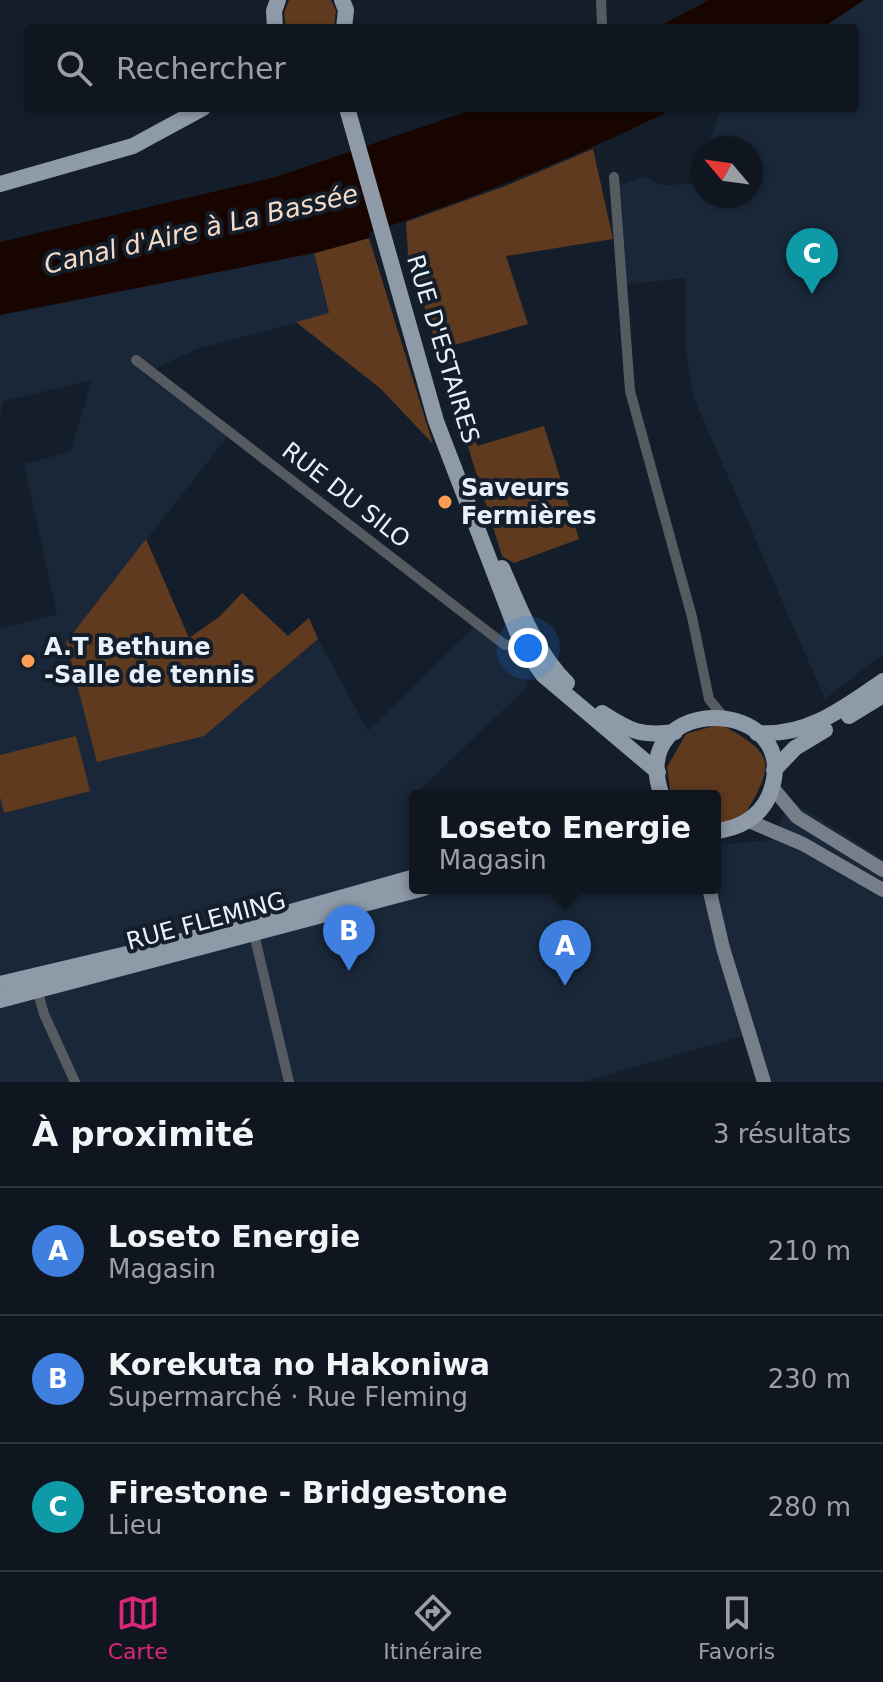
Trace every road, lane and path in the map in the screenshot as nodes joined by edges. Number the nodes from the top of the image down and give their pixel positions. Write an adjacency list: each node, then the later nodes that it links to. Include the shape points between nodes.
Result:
1 (601, 0): 4 (street)
2 (277, 1): 5 (main road)
3 (348, 3): 6 (main road)
4 (602, 23)
5 (275, 24)
6 (345, 24)
7 (196, 112): 12 (main road, via 133,146)
8 (349, 112): 10 (main road)
9 (357, 112): 10 (main road)
10 (360, 136): 14 (main road, via 447,420)
11 (614, 177): 17 (street, via 630,391)
12 (0, 184)
13 (136, 360): 14 (street, RUE DU SILO, via 505,645)
14 (529, 641): 20 (main road, via 591,707 623,727 648,736); 23 (main road, via 543,675)
15 (883, 681): 21 (main road, via 804,730)
16 (883, 695): 22 (main road, via 795,748)
17 (709, 698): 18 (street); 19 (street)
18 (722, 715): 19 (main road); 21 (main road)
19 (699, 718): 20 (main road)
20 (675, 732): 23 (main road, via 662,750)
21 (757, 733): 22 (main road, via 770,754)
22 (773, 779): 24 (main road, via 767,800); 26 (main road, via 797,817)
23 (658, 788)
24 (749, 821): 25 (main road); 28 (main road, via 803,844)
25 (721, 830)
26 (883, 870)
27 (409, 879): 32 (main road, RUE FLEMING, via 220,932)
28 (883, 890)
29 (409, 892): 31 (main road, RUE FLEMING)
30 (710, 894): 37 (main road)
31 (254, 934): 33 (main road, RUE FLEMING); 36 (street)
32 (0, 984)
33 (37, 989): 34 (main road, RUE FLEMING); 35 (street)
34 (0, 1000)
35 (75, 1082)
36 (289, 1082)
37 (764, 1082)

